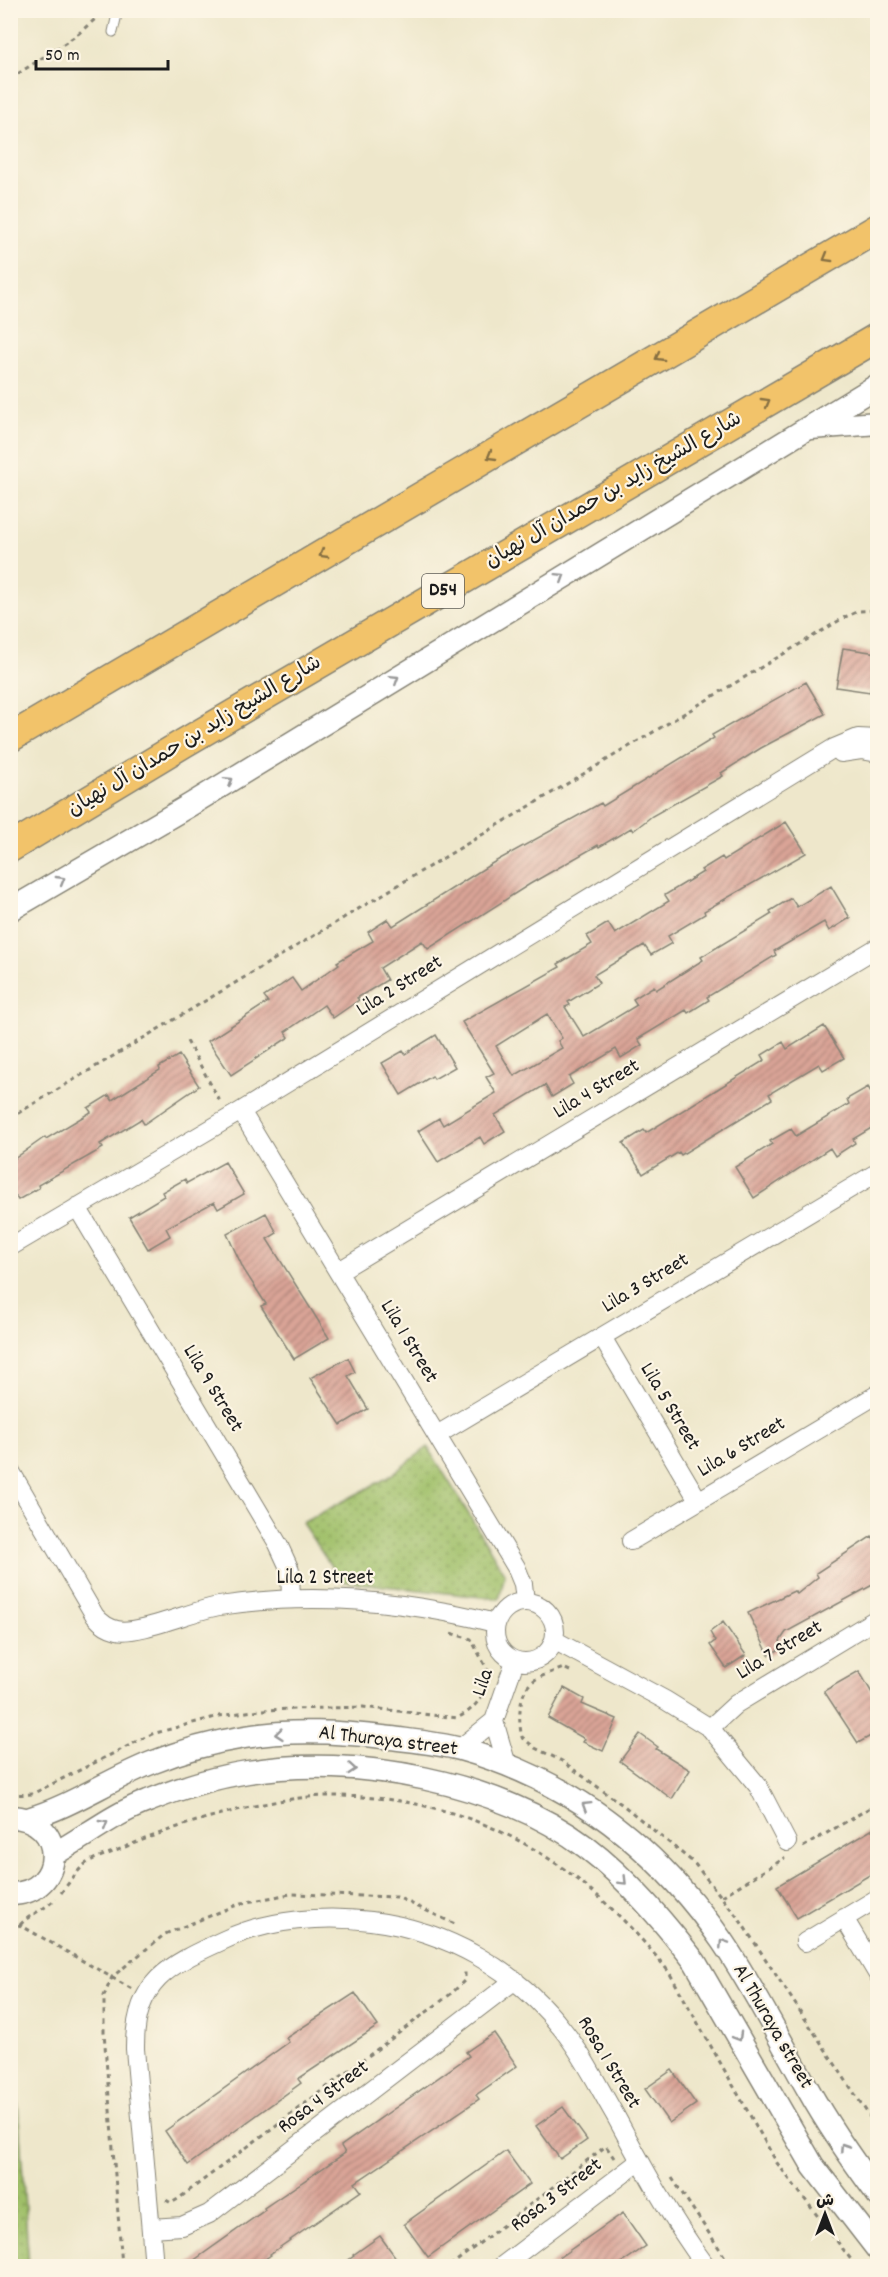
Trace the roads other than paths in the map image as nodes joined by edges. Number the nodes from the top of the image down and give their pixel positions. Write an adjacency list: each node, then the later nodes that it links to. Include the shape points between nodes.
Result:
1 (118, 10): 2 (lane)
2 (113, 32)
3 (878, 228): 8 (main road, one-way to 8)
4 (878, 336): 12 (main road, شارع الشيخ زايد بن حمدان آل نهيان / D54, one-way to 4)
5 (878, 385): 7 (street)
6 (878, 423): 7 (street)
7 (801, 430): 13 (street, one-way to 7, via 190,806)
8 (10, 738)
9 (878, 739): 11 (street, Lila 2 Street, via 846,741)
10 (878, 753): 11 (street, Lila 2 Street, via 849,751)
11 (811, 762): 15 (street, Lila 2 Street)
12 (10, 848)
13 (10, 910)
14 (878, 947): 19 (street, Lila 4 Street)
15 (235, 1114): 17 (street, Lila 2 Street); 19 (street, Lila 1 Street)
16 (878, 1172): 20 (street, Lila 3 Street)
17 (77, 1207): 18 (street, Lila 2 Street); 26 (street, Lila 9 Street, via 282,1550 290,1570)
18 (10, 1247)
19 (339, 1272): 22 (street, Lila 1 Street)
20 (602, 1337): 22 (street, Lila 3 Street); 24 (street, Lila 5 Street)
21 (878, 1394): 24 (street, Lila 6 Street)
22 (437, 1435): 27 (street, Lila 1 Street, via 520,1575)
23 (10, 1470): 26 (street, Lila 2 Street, via 101,1622 116,1630 134,1630 218,1606)
24 (698, 1500): 25 (street, Lila 6 Street)
25 (631, 1541)
26 (291, 1599): 28 (street, Lila 2 Street, via 391,1602)
27 (525, 1601): 28 (street, via 506,1607); 30 (street, via 536,1603 552,1618)
28 (495, 1623): 31 (street, via 500,1650)
29 (876, 1623): 33 (street, Lila 7 Street, via 736,1704)
30 (554, 1640): 31 (street, via 550,1649 535,1661); 33 (street)
31 (516, 1661): 32 (street, Lila)
32 (494, 1721): 34 (street, Lila); 35 (street, Lila)
33 (710, 1728): 37 (street, via 758,1786)
34 (459, 1749): 35 (street, Al Thuraya street); 36 (street, Al Thuraya street, one-way to 36, via 366,1735 305,1731 245,1737 149,1763 73,1803)
35 (507, 1765): 46 (street, Al Thuraya street, one-way to 35, via 811,2094 723,1942 671,1877 635,1840 605,1818)
36 (19, 1818): 38 (street, via 46,1833)
37 (787, 1842)
38 (54, 1854): 39 (street, via 45,1880 35,1889); 48 (street, Al Thuraya street, one-way to 48, via 146,1802 193,1785 249,1772 293,1768 336,1768 412,1777 492,1799 545,1822 585,1846 672,1932 695,1962 813,2166)
39 (10, 1894)
40 (878, 1898): 41 (street)
41 (844, 1918): 42 (street); 43 (street)
42 (805, 1942)
43 (878, 1975)
44 (515, 1980): 45 (street, Rosa 1 Street, via 549,2012 577,2048); 47 (street, Rosa 4 Street, via 209,2214 182,2226); 47 (street, Rosa 1 Street, via 458,1944 395,1924 354,1918 270,1925 230,1937 175,1965 143,1995 136,2021 135,2049)
45 (640, 2161): 50 (street, Rosa 3 Street); 51 (street, Rosa 1 Street)
46 (878, 2195)
47 (151, 2228): 49 (street)
48 (878, 2250)
49 (154, 2266)
50 (502, 2266)
51 (706, 2266)

